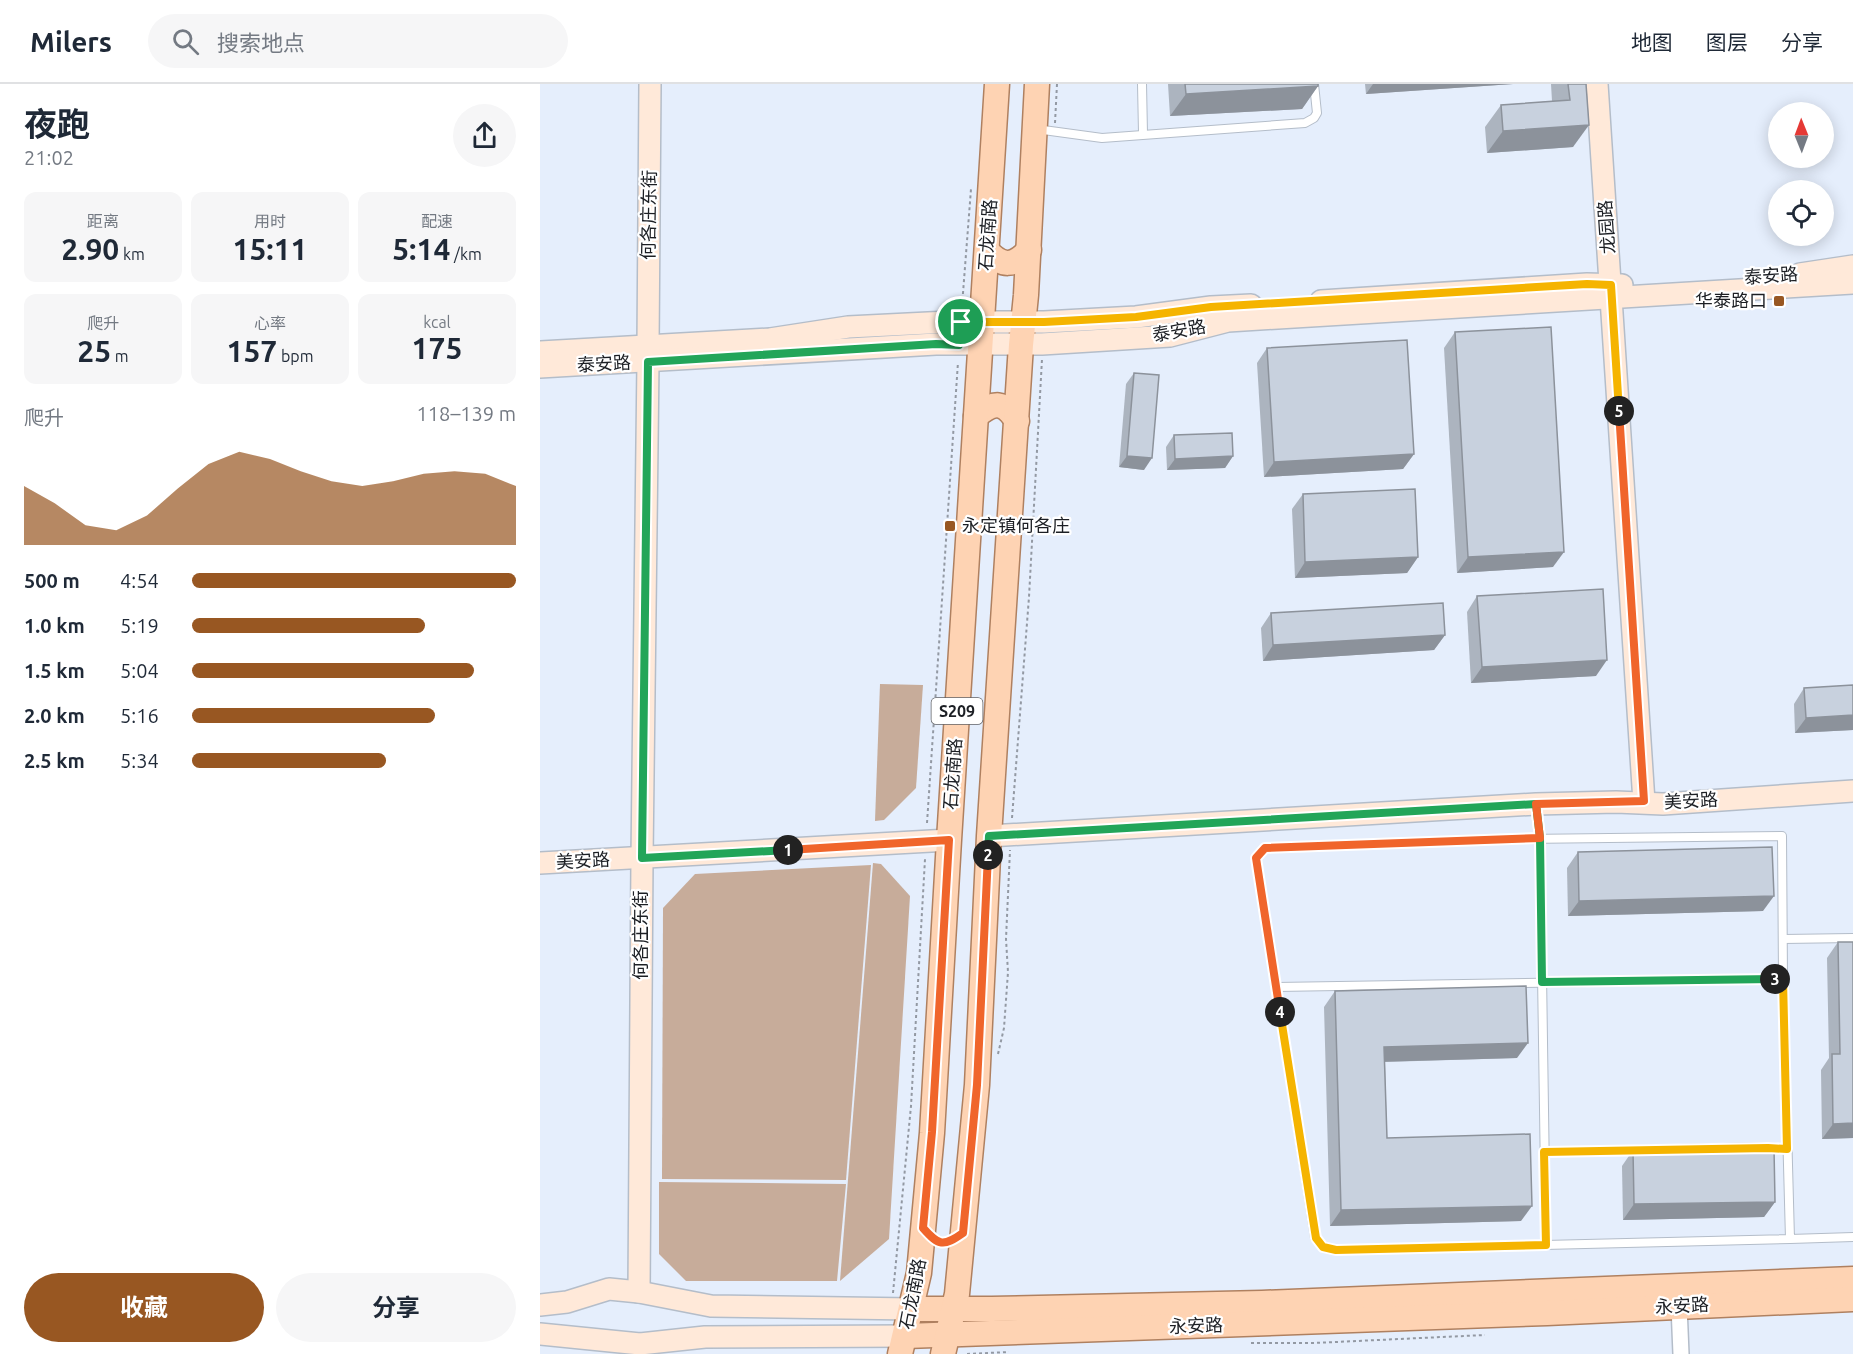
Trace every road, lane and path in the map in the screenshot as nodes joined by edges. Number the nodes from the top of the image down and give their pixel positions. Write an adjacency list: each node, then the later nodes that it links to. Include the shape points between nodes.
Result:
1 (650, 84): 19 (street, 何各庄东街)
2 (997, 84): 11 (main road, 石龙南路 / S209)
3 (1037, 84): 8 (main road, S209)
4 (1057, 84): 8 (path)
5 (1142, 84): 9 (lane)
6 (1314, 84): 9 (lane, via 1317,113 1305,123)
7 (1597, 84): 15 (street, 龙园路)
8 (1045, 130): 9 (lane, via 1102,138); 12 (main road, S209)
9 (1143, 133)
10 (971, 179): 16 (path, 石龙南路)
11 (987, 250): 12 (main road, via 1003,263 1012,263); 16 (main road, 石龙南路 / S209)
12 (1029, 250): 17 (main road, S209)
13 (1853, 266): 15 (street, 泰安路, via 1806,274 1643,285)
14 (1853, 283): 15 (street, 泰安路)
15 (1612, 292): 17 (street, 泰安路, via 1228,321 1170,336); 17 (street, 泰安路, via 1587,284 1235,306 1136,317); 24 (street, 龙园路)
16 (971, 333): 17 (street, 泰安路); 19 (street, 泰安路, via 936,344); 21 (main road, 石龙南路 / S209); 28 (path, 石龙南路)
17 (1029, 337): 22 (main road, S209); 26 (path, via 1029,597)
18 (540, 352): 19 (street, 泰安路)
19 (648, 354): 20 (street, 泰安路); 29 (street, 何各庄东街)
20 (540, 367)
21 (976, 416): 22 (main road, via 992,405 1002,405); 28 (main road, 石龙南路 / S209)
22 (1017, 421): 26 (main road, S209)
23 (1853, 791): 24 (street, 美安路, via 1663,804)
24 (1644, 801): 25 (street, 美安路)
25 (1536, 804): 26 (street, 美安路); 27 (lane)
26 (1000, 836): 36 (path, via 1008,972); 40 (main road, S209)
27 (1540, 838): 32 (lane, via 1782,836); 34 (lane); 35 (lane, via 1265,848 1256,858)
28 (937, 841): 29 (street, 美安路); 39 (main road, 石龙南路 / S209, via 932,1132); 49 (path, 石龙南路, via 911,1106)
29 (642, 858): 30 (street, 美安路); 45 (street, 何各庄东街)
30 (540, 863)
31 (1853, 938): 32 (lane)
32 (1783, 939): 33 (lane)
33 (1783, 979): 34 (lane); 37 (lane)
34 (1542, 982): 35 (lane); 38 (lane)
35 (1276, 987): 43 (lane, via 1316,1238 1323,1247 1336,1250)
36 (997, 1060)
37 (1787, 1149): 38 (lane); 42 (lane)
38 (1544, 1152): 43 (lane)
39 (923, 1228): 40 (main road, via 944,1244); 49 (main road, 石龙南路 / S209, via 919,1273)
40 (963, 1233): 50 (main road, S209)
41 (1853, 1237): 42 (lane)
42 (1791, 1239): 43 (lane)
43 (1546, 1245)
44 (1853, 1279): 50 (main road, 永安路, via 1286,1302)
45 (639, 1292): 47 (street, via 609,1289 567,1302); 49 (street, via 711,1306)
46 (1853, 1299): 48 (main road, 永安路)
47 (540, 1305)
48 (1679, 1306): 52 (main road, 永安路); 54 (street)
49 (901, 1309): 50 (main road, 永安路); 53 (main road, 石龙南路 / S209)
50 (953, 1310): 52 (main road, S209)
51 (540, 1334): 53 (street, 永安路, via 640,1344 705,1337)
52 (945, 1344): 53 (main road, 永安路)
53 (903, 1345)
54 (1681, 1354)

